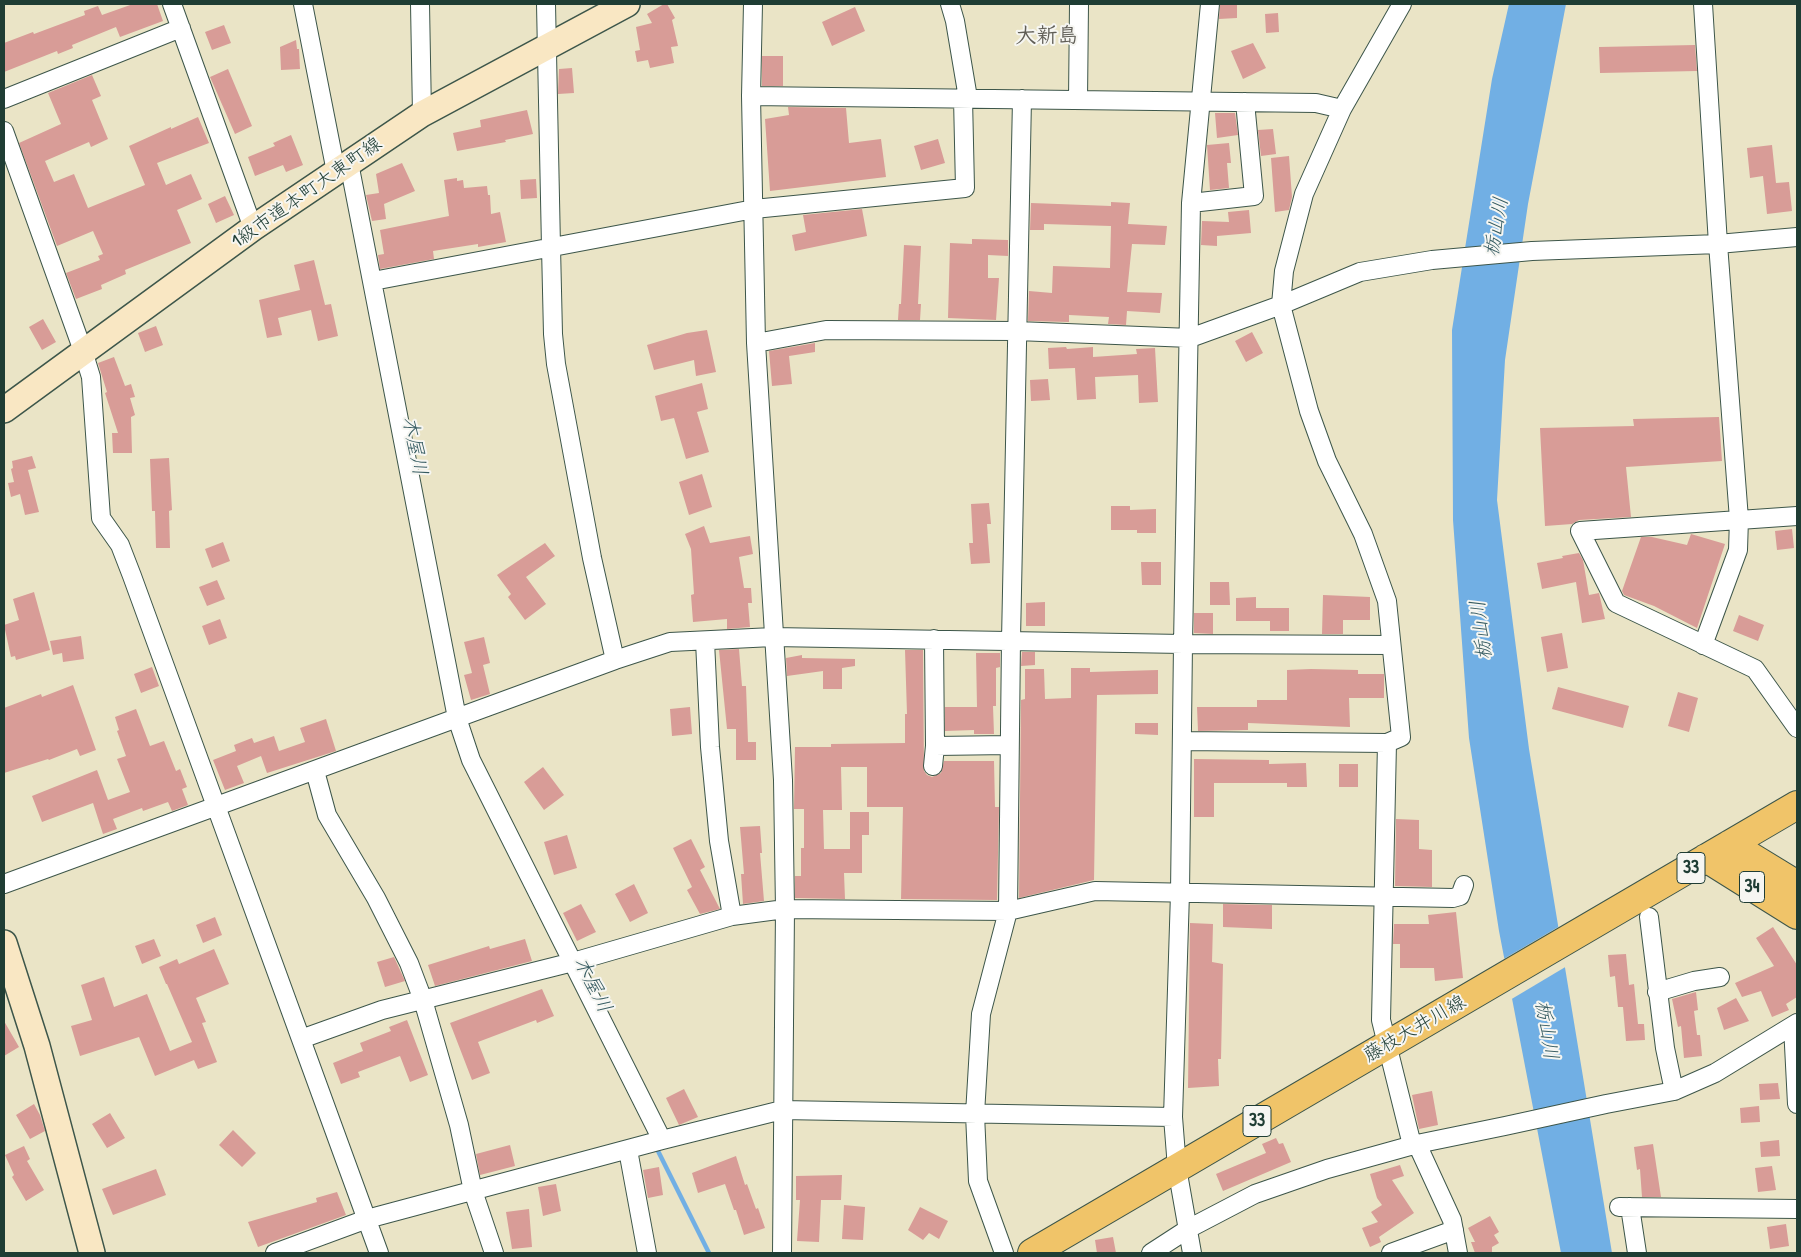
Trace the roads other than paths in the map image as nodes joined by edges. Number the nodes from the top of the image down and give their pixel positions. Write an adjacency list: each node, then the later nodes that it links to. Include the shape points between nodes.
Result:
1 (172, 4): 12 (street)
2 (303, 4): 24 (street)
3 (420, 4): 22 (street)
4 (546, 4): 13 (street)
5 (627, 4): 13 (street, 1級市道本町大東町線)
6 (753, 4): 14 (street)
7 (950, 4): 15 (street)
8 (1079, 4): 18 (street)
9 (1210, 4): 19 (street)
10 (1402, 4): 21 (street)
11 (1703, 4): 29 (street)
12 (181, 28): 16 (street); 27 (street)
13 (547, 46): 22 (street, 1級市道本町大東町線); 30 (street)
14 (751, 96): 15 (street); 26 (street)
15 (965, 98): 17 (street); 26 (street, via 965,188)
16 (4, 99)
17 (1022, 99): 18 (street); 33 (street)
18 (1078, 100): 19 (street)
19 (1200, 101): 20 (street); 25 (street)
20 (1245, 102): 21 (street, via 1316,103); 25 (street, via 1254,196)
21 (1342, 110): 32 (street, via 1304,194 1284,271)
22 (422, 114): 24 (street, 1級市道本町大東町線)
23 (4, 131): 36 (street)
24 (343, 168): 27 (street, 1級市道本町大東町線); 31 (street)
25 (1191, 203): 34 (street)
26 (754, 209): 30 (street); 35 (street)
27 (254, 228): 36 (street, 1級市道本町大東町線)
28 (1797, 237): 29 (street)
29 (1718, 244): 32 (street, via 1532,251 1432,260 1360,272); 39 (street)
30 (551, 247): 31 (street); 47 (street, via 556,364 592,558)
31 (372, 281): 48 (street)
32 (1281, 305): 34 (street); 45 (street, via 1309,411 1327,461 1363,534 1386,601)
33 (1017, 331): 34 (street); 35 (street, via 826,330); 43 (street)
34 (1190, 338): 44 (street)
35 (756, 343): 40 (street)
36 (83, 351): 37 (street, 1級市道本町大東町線); 57 (street, via 91,376 100,518 120,545)
37 (4, 410)
38 (1797, 516): 39 (street)
39 (1739, 519): 46 (street, via 1738,550); 46 (street, via 1580,531 1616,603)
40 (773, 637): 41 (street); 42 (street); 65 (street, via 783,780)
41 (934, 639): 43 (street); 53 (street)
42 (705, 640): 47 (street, via 670,642); 68 (street, via 719,841)
43 (1010, 640): 44 (street); 52 (street)
44 (1183, 644): 45 (street); 50 (street)
45 (1391, 645): 51 (street, via 1401,737)
46 (1703, 645): 49 (street, via 1755,669)
47 (615, 660): 48 (street)
48 (457, 718): 55 (street); 71 (street, via 470,760)
49 (1797, 728)
50 (1182, 740): 51 (street); 63 (street)
51 (1387, 743): 64 (street)
52 (1010, 745): 53 (street); 66 (street)
53 (935, 746): 54 (street)
54 (933, 766)
55 (315, 771): 57 (street); 74 (street, via 327,815 376,898 409,963)
56 (1797, 805): 58 (main road, 藤枝大井川線 / 33)
57 (216, 808): 60 (street); 76 (street)
58 (1730, 844): 59 (main road, 藤枝大井川線 / 33); 62 (main road, 34)
59 (1706, 858): 67 (main road, 34); 77 (main road, 藤枝大井川線 / 33)
60 (4, 884)
61 (1464, 885): 64 (street, via 1460,896 1453,898)
62 (1797, 885)
63 (1180, 893): 64 (street); 66 (street, via 1095,891); 82 (street)
64 (1384, 897): 77 (street, via 1381,1020)
65 (785, 909): 66 (street); 68 (street); 80 (street)
66 (1008, 910): 81 (street, via 981,1014)
67 (1797, 915)
68 (732, 916): 71 (street)
69 (1649, 917): 73 (street)
70 (4, 943): 92 (street, via 37,1046)
71 (567, 964): 74 (street); 83 (street)
72 (1720, 978): 73 (street, via 1694,981)
73 (1657, 992): 78 (street)
74 (423, 1000): 76 (street, via 382,1010); 87 (street, via 459,1125)
75 (1795, 1025): 78 (street, via 1715,1073); 79 (street)
76 (301, 1039): 89 (street)
77 (1388, 1045): 84 (street); 86 (main road, 藤枝大井川線 / 33)
78 (1674, 1091): 84 (street)
79 (1797, 1104)
80 (782, 1110): 81 (street); 83 (street); 97 (street)
81 (975, 1114): 82 (street); 98 (street, via 978,1182)
82 (1173, 1116): 86 (street)
83 (655, 1142): 85 (street)
84 (1414, 1144): 90 (street, via 1255,1194); 91 (street)
85 (628, 1150): 87 (street); 96 (street)
86 (1177, 1168): 90 (street); 99 (main road, 藤枝大井川線 / 33)
87 (473, 1191): 89 (street); 95 (street)
88 (1797, 1209): 104 (street, via 1625,1207)
89 (367, 1219): 93 (street); 94 (street)
90 (1188, 1229): 100 (street); 101 (street)
91 (1454, 1230): 102 (street); 103 (street)
92 (92, 1253)
93 (275, 1253)
94 (379, 1253)
95 (494, 1253)
96 (647, 1253)
97 (782, 1253)
98 (1004, 1253)
99 (1032, 1253)
100 (1151, 1253)
101 (1192, 1253)
102 (1391, 1253)
103 (1458, 1253)
104 (1636, 1253)

